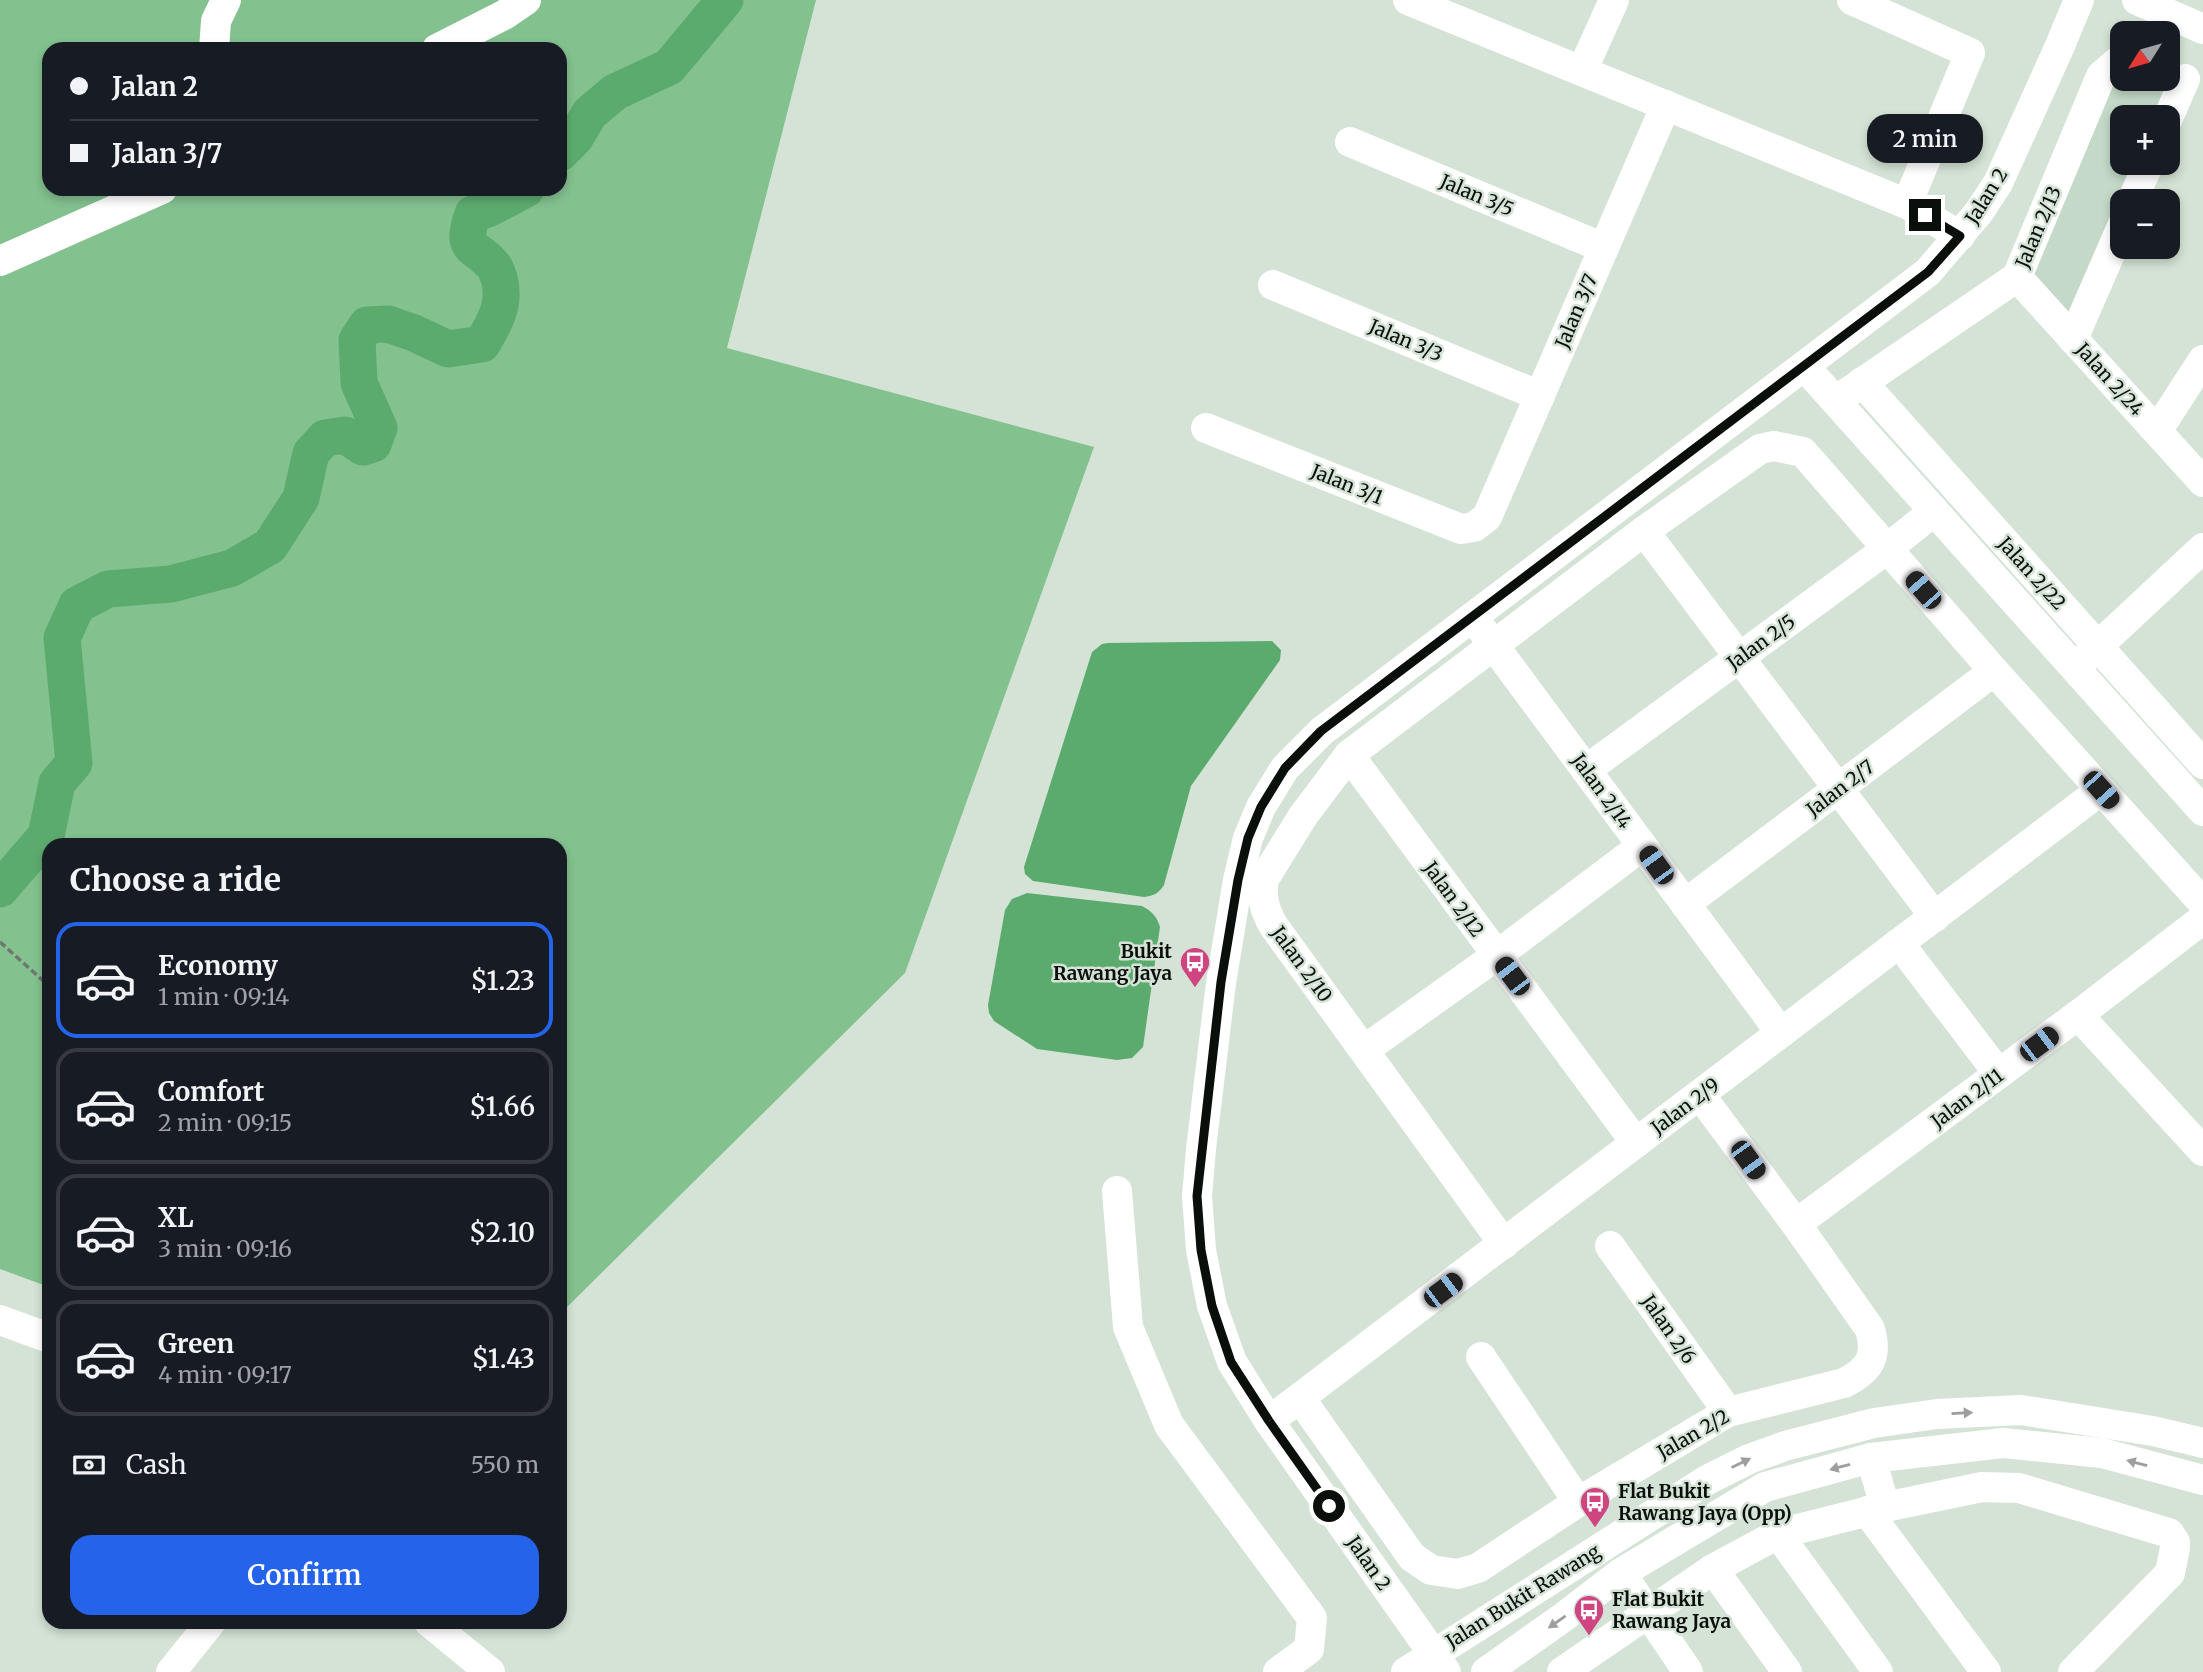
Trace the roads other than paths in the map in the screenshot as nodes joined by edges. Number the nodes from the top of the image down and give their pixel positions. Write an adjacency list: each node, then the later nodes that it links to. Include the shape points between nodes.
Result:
1 (226, 0): 9 (street, via 216,21)
2 (526, 0): 10 (street)
3 (1408, 0): 12 (street)
4 (1614, 0): 12 (street)
5 (1852, 0): 18 (street, via 1970,53)
6 (2079, 0): 19 (street, Jalan 2, via 1998,183)
7 (2137, 0): 8 (street)
8 (2203, 29)
9 (214, 42)
10 (451, 42)
11 (2110, 68): 23 (street, Jalan 2/13, via 2101,76)
12 (1582, 71): 14 (street)
13 (2185, 80): 15 (street)
14 (1666, 105): 18 (street); 20 (street, Jalan 3/7)
15 (2174, 105)
16 (1350, 142): 20 (street, Jalan 3/5)
17 (146, 196): 22 (street)
18 (1907, 204): 19 (street)
19 (1960, 236): 27 (street, Jalan 2, via 1928,272)
20 (1604, 248): 29 (street, Jalan 3/7)
21 (2110, 254): 25 (street)
22 (0, 261)
23 (2017, 277): 25 (street, Jalan 2/24); 28 (street, Jalan 2/13)
24 (1273, 285): 29 (street, Jalan 3/3)
25 (2073, 339): 32 (street, Jalan 2/24)
26 (2203, 360): 32 (street)
27 (1805, 367): 30 (street); 39 (street, Jalan 2)
28 (1862, 382): 30 (street, Jalan 2/13); 41 (street, Jalan 2/22)
29 (1540, 396): 35 (street, Jalan 3/7)
30 (1836, 402): 34 (street)
31 (1206, 428): 35 (street, Jalan 3/1, via 1461,529 1474,527)
32 (2157, 431): 33 (street, Jalan 2/24)
33 (2203, 482)
34 (1934, 511): 38 (street, Jalan 2/5); 43 (street)
35 (1487, 517)
36 (1644, 531): 38 (street, Jalan 2/10, via 1760,449 1774,446 1803,453); 40 (street, Jalan 2/10); 42 (street)
37 (2203, 548): 41 (street)
38 (1887, 549): 42 (street, Jalan 2/5); 44 (street, Jalan 2/10)
39 (1473, 617): 40 (street, Jalan 2/14); 74 (street, Jalan 2, via 1321,731 1285,768 1248,838 1221,982 1197,1196 1212,1306 1231,1362)
40 (1494, 646): 45 (street, Jalan 2/10); 47 (street, Jalan 2/14)
41 (2098, 646): 43 (street); 46 (street, Jalan 2/22)
42 (1740, 657): 47 (street, Jalan 2/5); 48 (street)
43 (2074, 668): 50 (street)
44 (1994, 671): 48 (street, Jalan 2/7); 49 (street, Jalan 2/10)
45 (1349, 755): 57 (street, Jalan 2/12); 60 (street, Jalan 2/10, via 1272,864 1262,891 1272,925)
46 (2203, 764)
47 (1586, 770): 51 (street, Jalan 2/14)
48 (1839, 789): 53 (street, Jalan 2/7); 54 (street)
49 (2101, 790): 52 (street, Jalan 2/10); 54 (street, Jalan 2/9)
50 (2203, 811)
51 (1642, 846): 53 (street, Jalan 2/14); 57 (street)
52 (2203, 903)
53 (1685, 904): 59 (street, Jalan 2/14)
54 (1935, 916): 56 (street, Jalan 2/9)
55 (2203, 919): 58 (street, Jalan 2/11)
56 (1899, 943): 59 (street, Jalan 2/9); 61 (street)
57 (1496, 956): 60 (street); 63 (street, Jalan 2/12)
58 (2078, 1015): 61 (street, Jalan 2/11); 64 (street)
59 (1781, 1033): 62 (street, Jalan 2/9)
60 (1364, 1050): 67 (street, Jalan 2/10)
61 (1999, 1074): 66 (street, Jalan 2/11)
62 (1700, 1095): 63 (street, Jalan 2/9); 66 (street, Jalan 2/2)
63 (1636, 1143): 67 (street, Jalan 2/9)
64 (2203, 1151)
65 (1117, 1191): 90 (street, via 1128,1327 1169,1425 1312,1618 1309,1650)
66 (1796, 1224): 73 (street, Jalan 2/2, via 1870,1329 1875,1346 1870,1361 1859,1376 1844,1383)
67 (1504, 1244): 72 (street, Jalan 2/9)
68 (1610, 1246): 73 (street, Jalan 2/6)
69 (0, 1320): 70 (street)
70 (42, 1335)
71 (1480, 1357): 78 (street)
72 (1300, 1398): 74 (street, Jalan 2/9); 78 (street, Jalan 2/2, via 1412,1558 1431,1570 1458,1574 1478,1568)
73 (1728, 1412): 78 (street, Jalan 2/2)
74 (1269, 1421): 86 (street, Jalan 2)
75 (2203, 1443): 86 (street, Jalan Bukit Rawang, one-way to 75, via 1707,1480 1785,1446 1874,1423 2021,1410)
76 (1871, 1458): 77 (street, Jalan Bukit Rawang, one-way to 76, via 2102,1453 2003,1443); 79 (street); 82 (street, Jalan Bukit Rawang, one-way to 82, via 1765,1487)
77 (2203, 1480)
78 (1578, 1502)
79 (1876, 1509): 80 (street); 96 (street); 97 (street, via 1982,1487 2019,1488 2169,1533 2175,1542 2170,1573)
80 (1778, 1534): 81 (street); 95 (street)
81 (1713, 1570): 83 (street); 94 (street)
82 (1621, 1573): 83 (street); 92 (street, Jalan Bukit Rawang, one-way to 92)
83 (1647, 1614): 88 (street); 93 (street)
84 (205, 1629): 89 (street)
85 (436, 1629): 87 (street)
86 (1440, 1663): 91 (street, Jalan Bukit Rawang)
87 (475, 1667)
88 (1580, 1667)
89 (171, 1672)
90 (1278, 1672)
91 (1406, 1672)
92 (1486, 1672)
93 (1688, 1672)
94 (1787, 1672)
95 (1878, 1672)
96 (1986, 1672)
97 (2073, 1672)

